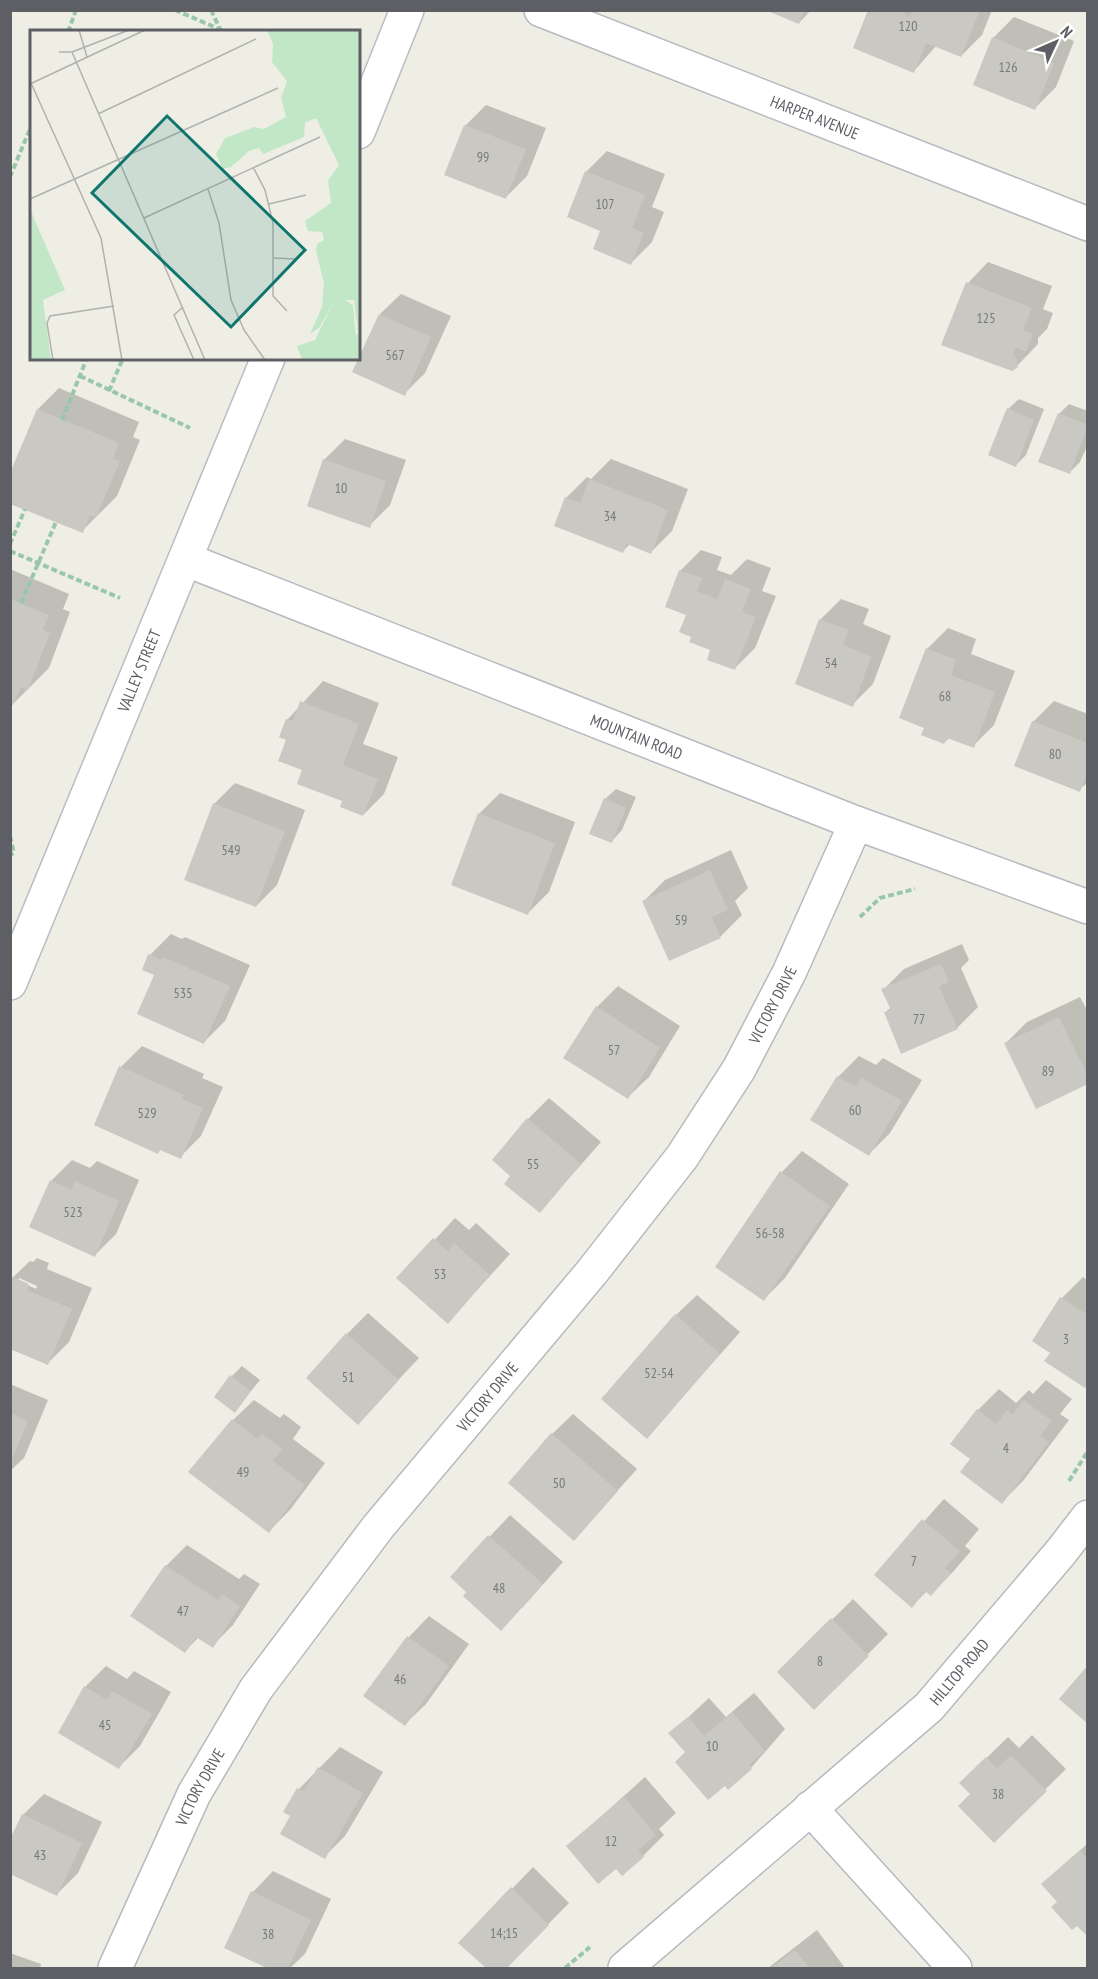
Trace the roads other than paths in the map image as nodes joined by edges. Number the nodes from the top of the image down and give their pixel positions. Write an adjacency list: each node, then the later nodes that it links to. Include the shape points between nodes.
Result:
1 (407, 10): 3 (street)
2 (540, 10): 4 (street, HARPER AVENUE)
3 (360, 127)
4 (1088, 224)
5 (267, 360): 6 (street, VALLEY STREET)
6 (187, 560): 7 (street, MOUNTAIN ROAD); 9 (street, VALLEY STREET)
7 (856, 823): 8 (street, MOUNTAIN ROAD); 12 (street, VICTORY DRIVE, via 789,973 739,1069 695,1138 592,1272 378,1527 256,1689 194,1794)
8 (1088, 907)
9 (10, 983)
10 (1088, 1517): 11 (street, HILLTOP ROAD, via 929,1707)
11 (810, 1808): 13 (street, HILLTOP ROAD); 14 (street)
12 (115, 1968)
13 (625, 1968)
14 (954, 1968)

